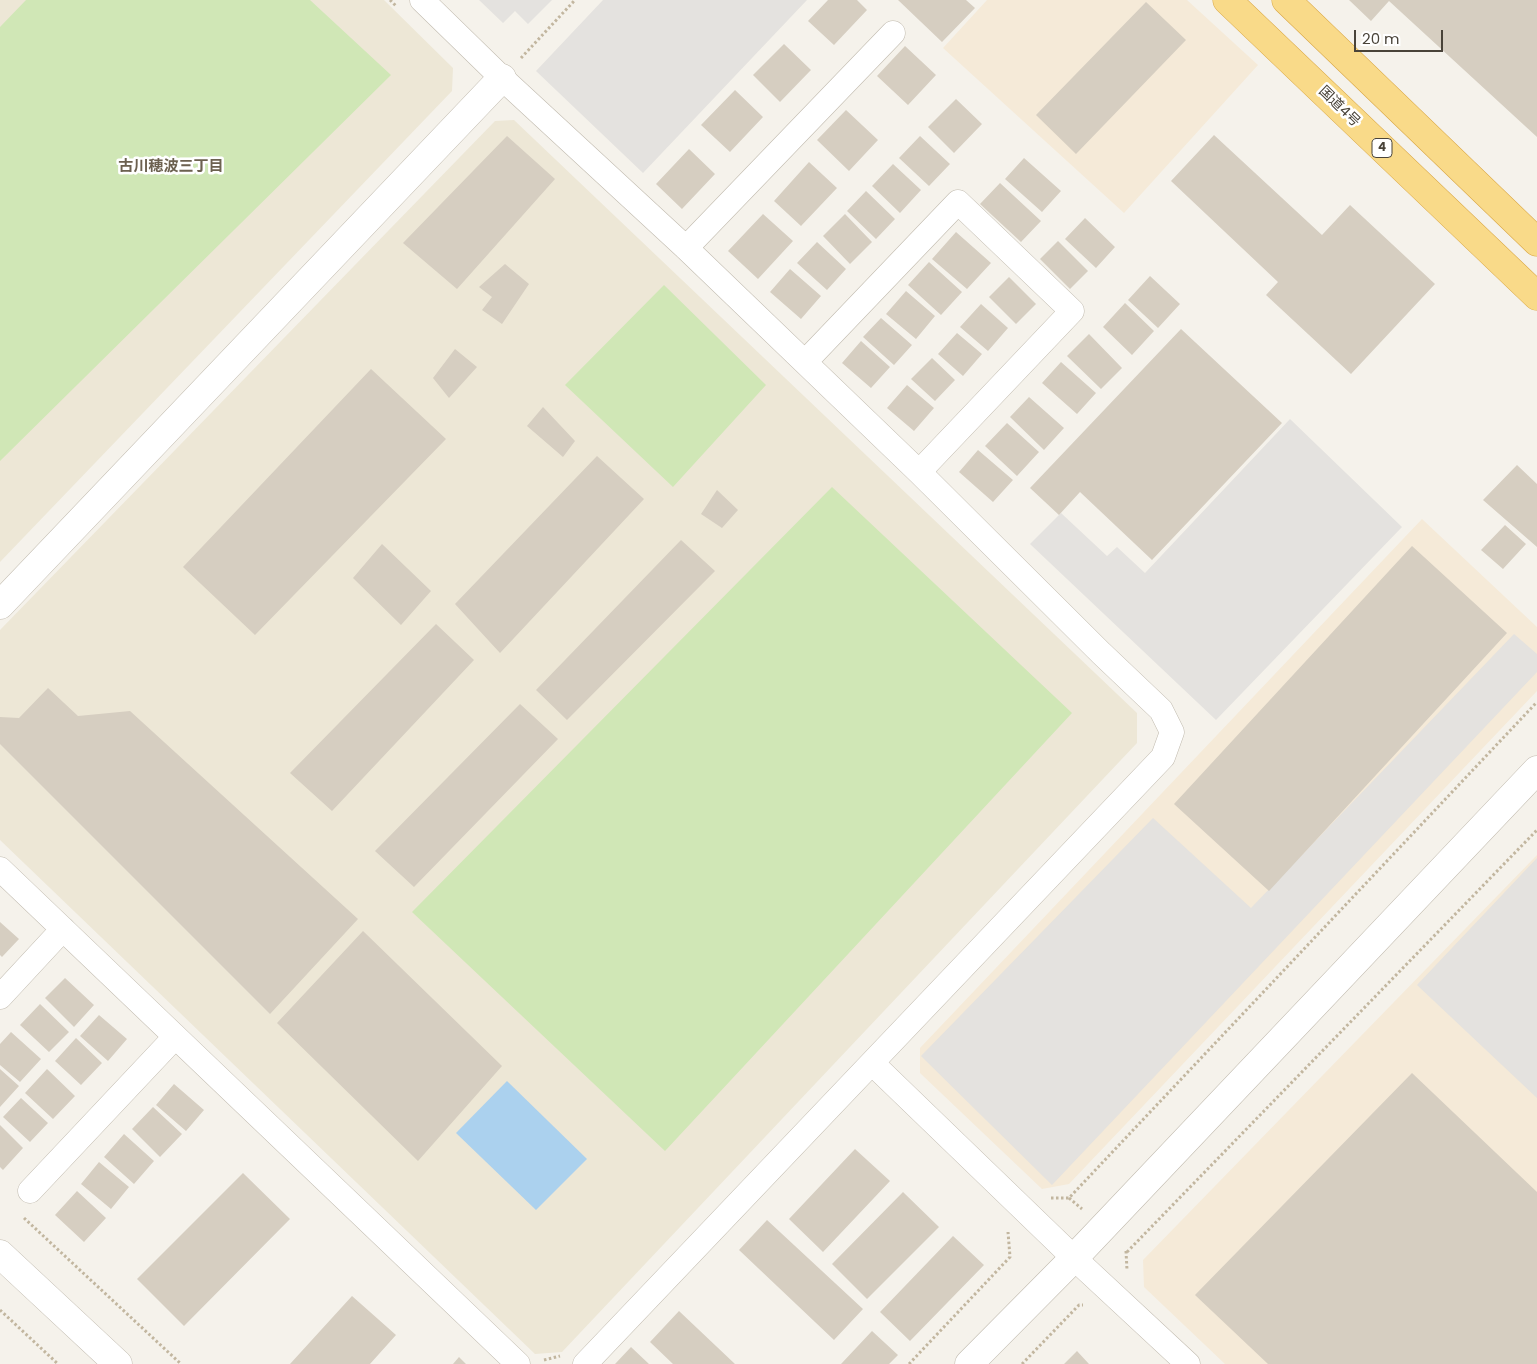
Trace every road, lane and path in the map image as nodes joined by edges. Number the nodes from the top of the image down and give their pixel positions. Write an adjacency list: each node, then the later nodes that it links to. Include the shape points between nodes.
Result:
1 (422, 0): 6 (street)
2 (576, 0): 6 (path)
3 (1227, 0): 9 (highway, 国道4号 / 4)
4 (1286, 0): 7 (highway)
5 (893, 33): 8 (street)
6 (502, 78): 8 (street); 12 (street)
7 (1537, 242)
8 (686, 248): 10 (street)
9 (1537, 296)
10 (805, 362): 11 (street); 11 (street, via 958,202 1072,312)
11 (919, 472): 20 (street, via 1161,710 1172,732 1163,757)
12 (0, 605)
13 (1537, 702): 23 (path)
14 (1537, 770): 30 (street)
15 (1537, 830): 28 (path)
16 (0, 869): 17 (street)
17 (63, 929): 18 (street); 19 (street)
18 (0, 997)
19 (175, 1036): 21 (street); 35 (street)
20 (872, 1063): 30 (street); 39 (street)
21 (30, 1191)
22 (1046, 1198): 23 (path)
23 (1069, 1198): 24 (path)
24 (1084, 1211)
25 (22, 1215): 38 (path)
26 (1008, 1229): 40 (path, via 1010,1257)
27 (1122, 1247): 28 (path)
28 (1127, 1252): 31 (path)
29 (0, 1254): 37 (street)
30 (1074, 1258): 41 (street); 43 (street)
31 (1127, 1276)
32 (1089, 1305): 42 (path, via 1079,1304)
33 (0, 1310): 36 (path)
34 (563, 1355): 35 (path)
35 (528, 1362)
36 (58, 1364)
37 (118, 1364)
38 (181, 1364)
39 (584, 1364)
40 (909, 1364)
41 (969, 1364)
42 (1022, 1364)
43 (1188, 1364)

